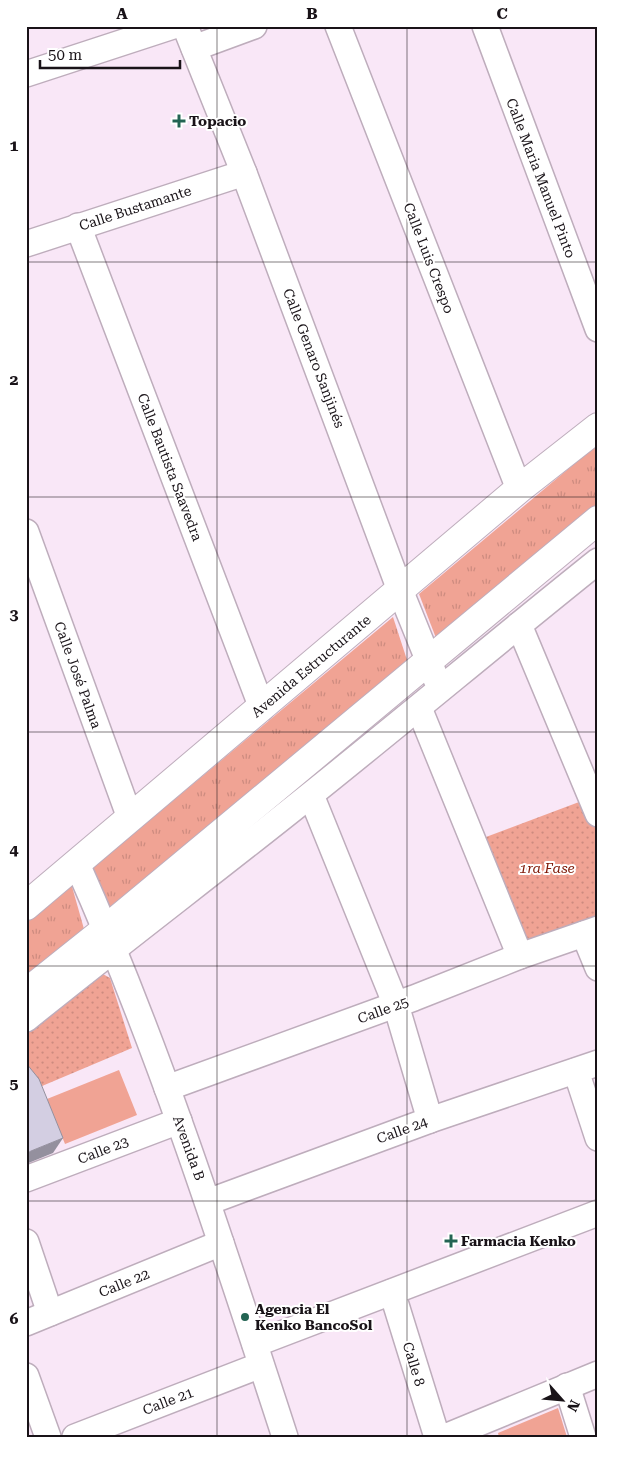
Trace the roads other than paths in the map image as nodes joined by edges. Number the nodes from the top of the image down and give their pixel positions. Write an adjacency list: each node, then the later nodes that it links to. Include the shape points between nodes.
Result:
1 (173, 26): 6 (street)
2 (254, 26): 5 (street)
3 (338, 26): 12 (street, Calle Luis Crespo)
4 (485, 26): 10 (street, Calle Maria Manuel Pinto)
5 (190, 37): 7 (street, Calle Genaro Sanjinés)
6 (26, 74)
7 (244, 173): 8 (street, Calle Bustamante); 16 (street, Calle Genaro Sanjinés)
8 (78, 226): 9 (street, Calle Bustamante); 20 (street, Calle Bautista Saavedra)
9 (26, 244)
10 (598, 329)
11 (598, 427): 12 (main road, Avenida Estructurante)
12 (520, 489): 16 (main road, Avenida Estructurante)
13 (598, 520): 18 (main road)
14 (26, 532): 24 (street, Calle José Palma)
15 (598, 561): 17 (street)
16 (400, 590): 18 (street, Calle Genaro Sanjinés); 20 (main road, Avenida Estructurante)
17 (518, 625): 19 (street); 23 (street)
18 (429, 661): 19 (street, Calle Genaro Sanjinés); 28 (main road)
19 (441, 690): 21 (street)
20 (262, 708): 24 (main road, Avenida Estructurante)
21 (419, 708): 22 (street); 29 (street)
22 (311, 794): 28 (street); 32 (street)
23 (595, 798)
24 (130, 818): 25 (main road, Avenida Estructurante)
25 (77, 864): 26 (main road, Avenida Estructurante); 28 (street, Avenida B)
26 (26, 906)
27 (591, 931): 29 (street, Calle 25); 30 (street)
28 (109, 939): 31 (main road); 33 (street); 35 (street, Avenida B)
29 (520, 956): 32 (street, Calle 25)
30 (598, 968)
31 (26, 993)
32 (396, 1005): 35 (street, Calle 25); 36 (street)
33 (26, 1019)
34 (587, 1067): 36 (street, Calle 24); 38 (street)
35 (167, 1088): 37 (street, Avenida B)
36 (430, 1120): 40 (street, Calle 24)
37 (179, 1121): 39 (street, Calle 23); 40 (street, Avenida B)
38 (598, 1138)
39 (26, 1179)
40 (208, 1202): 43 (street, Avenida B)
41 (598, 1213): 44 (street, Calle 21)
42 (26, 1242): 45 (street)
43 (221, 1243): 45 (street, Calle 22); 47 (street, Avenida B)
44 (392, 1292): 47 (street, Calle 21); 55 (street, Calle 8)
45 (50, 1313): 46 (street, Calle 22)
46 (26, 1323)
47 (258, 1354): 51 (street, Calle 21); 54 (street, Avenida B)
48 (598, 1374): 50 (street)
49 (26, 1376): 52 (street)
50 (568, 1386): 56 (street); 57 (street)
51 (103, 1432): 53 (street, Calle 21)
52 (48, 1437)
53 (75, 1437)
54 (285, 1437)
55 (437, 1437)
56 (445, 1437)
57 (584, 1437)

